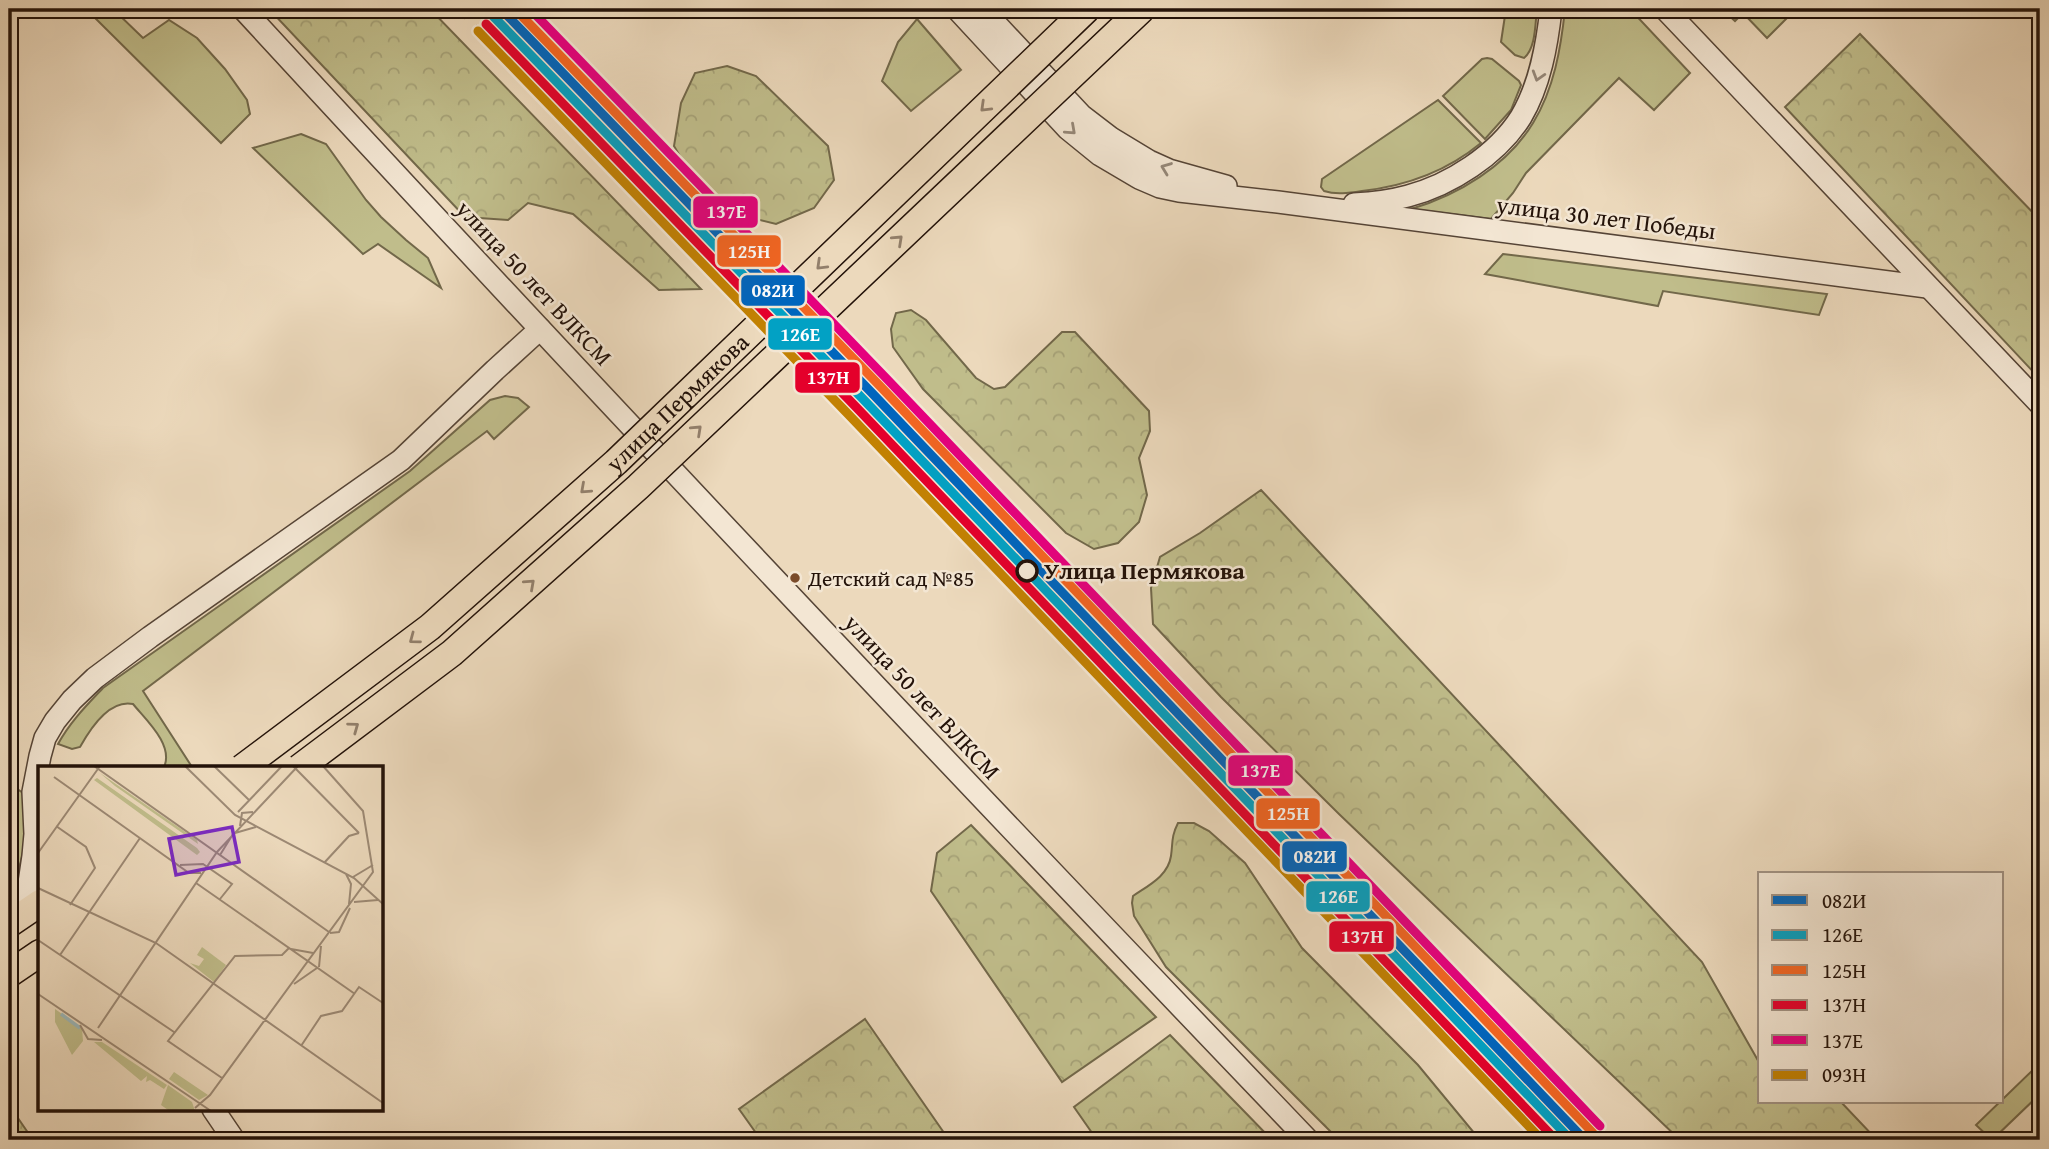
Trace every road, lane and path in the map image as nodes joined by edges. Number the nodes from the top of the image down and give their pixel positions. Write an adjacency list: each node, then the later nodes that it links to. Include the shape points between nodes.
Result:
1 (243, 9): 11 (street, улица 50 лет ВЛКСМ)
2 (957, 9): 8 (street, улица 30 лет Победы, one-way to 8, via 1068,129 1139,178 1179,191)
3 (982, 9): 8 (street, улица 30 лет Победы, one-way to 3, via 1169,170 1111,138 1081,115)
4 (1087, 9): 13 (main road, улица Пермякова, one-way to 13, bridge, via 616,462 430,627)
5 (1142, 9): 14 (main road, улица Пермякова, one-way to 5, bridge, via 452,653 607,514)
6 (1551, 9): 9 (street, one-way to 9, via 1542,62 1527,106 1514,127 1486,155 1443,183 1408,196)
7 (1665, 9): 10 (street)
8 (1278, 202): 9 (street, улица 30 лет Победы)
9 (1307, 206): 10 (street, улица 30 лет Победы)
10 (1927, 287): 12 (street)
11 (540, 329): 15 (street, via 401,460 150,637 72,700 45,738 40,755 33,792); 20 (street, улица 50 лет ВЛКСМ)
12 (2040, 404)
13 (245, 766)
14 (302, 766)
15 (38, 838): 17 (street, via 29,883)
16 (38, 904): 17 (main road)
17 (12, 920)
18 (214, 1110): 19 (street)
19 (234, 1140)
20 (1308, 1140)

